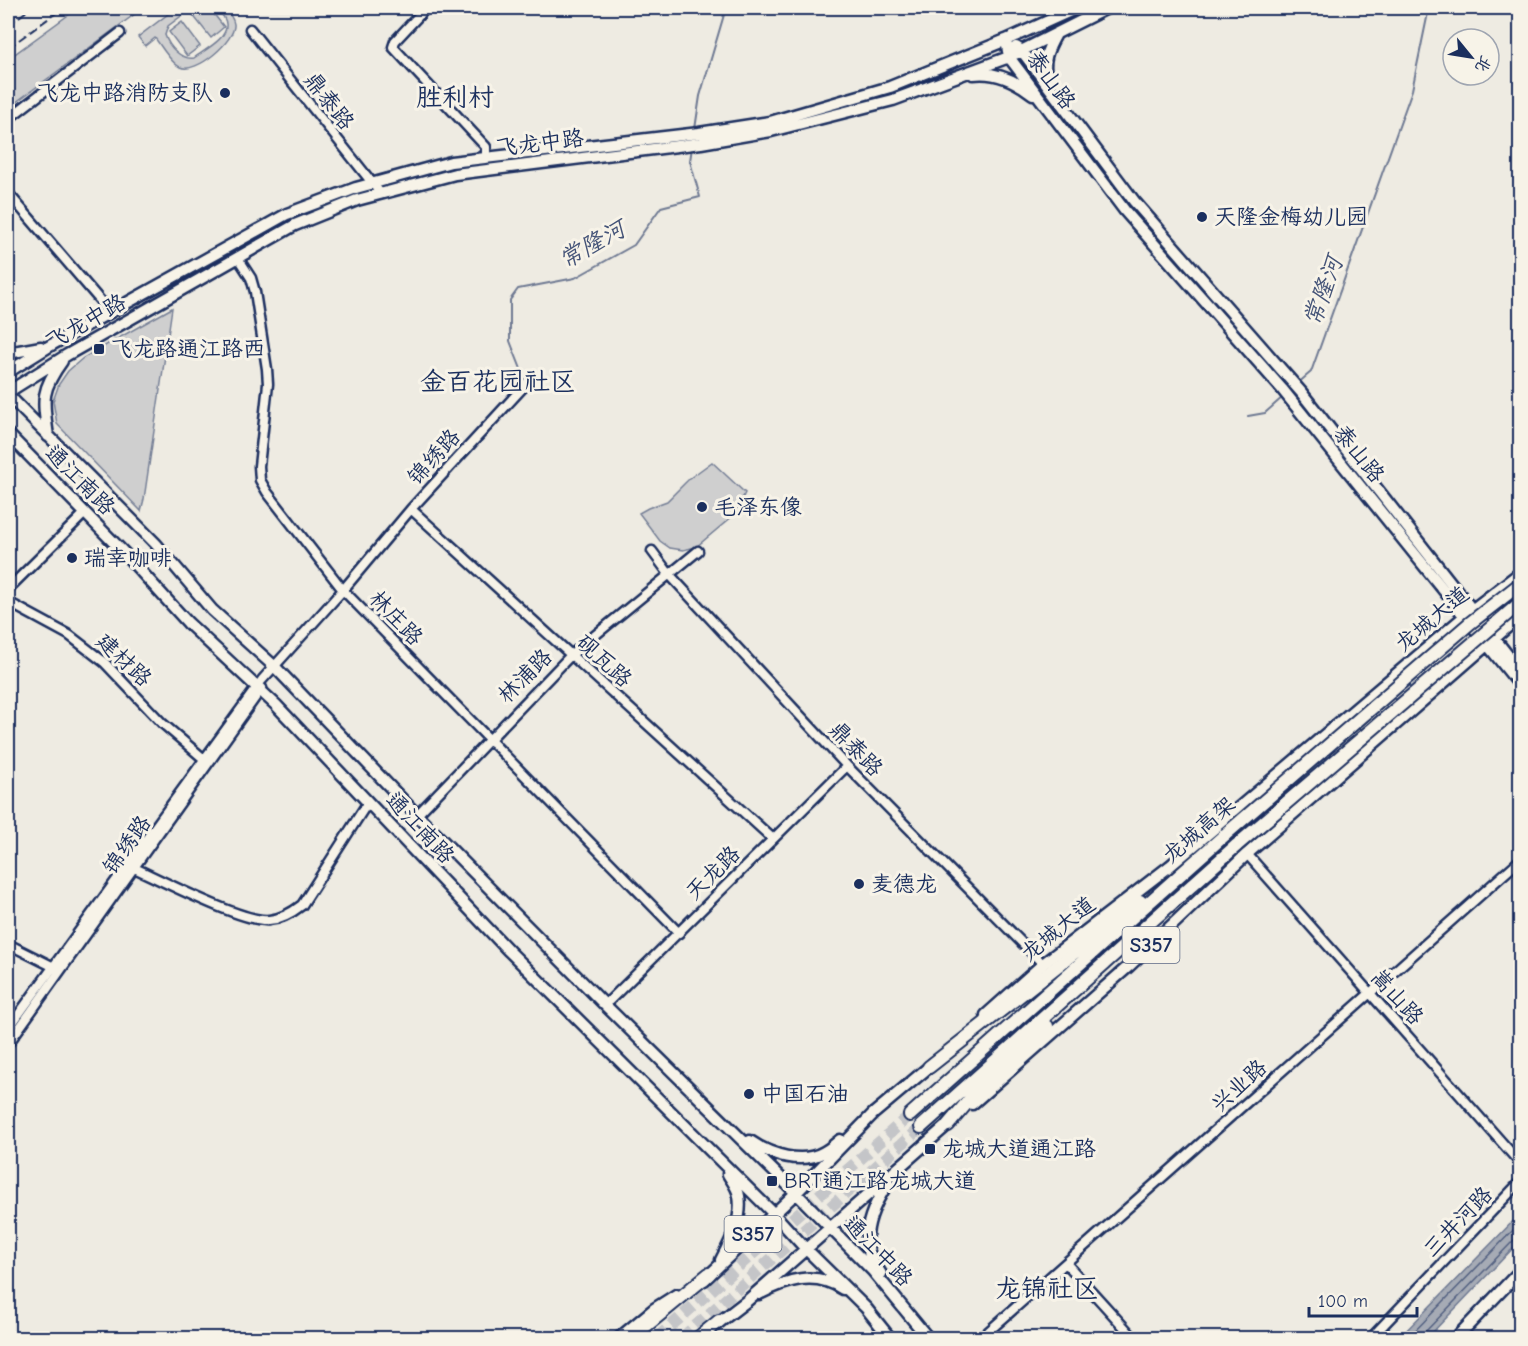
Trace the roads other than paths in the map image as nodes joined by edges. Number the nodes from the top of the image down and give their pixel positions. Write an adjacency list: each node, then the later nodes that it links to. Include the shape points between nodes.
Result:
1 (426, 8): 15 (street, via 393,47 486,147)
2 (1077, 8): 7 (main road, 飞龙中路)
3 (1107, 8): 6 (main road, 飞龙中路)
4 (250, 29): 16 (street, 鼎泰路)
5 (120, 33): 13 (street)
6 (1056, 33): 8 (main road, 飞龙中路); 11 (main road, via 1046,50 1043,67)
7 (1006, 40): 8 (main road, 泰山路); 9 (main road, 泰山路); 14 (main road, 飞龙中路, via 890,87 770,122)
8 (1022, 51): 9 (main road, 飞龙中路); 11 (main road, 泰山路)
9 (1010, 57): 10 (main road, 飞龙中路); 12 (main road, 泰山路)
10 (958, 76): 12 (main road, via 984,73 1006,78); 14 (main road, 飞龙中路, via 893,100 771,131)
11 (1050, 88): 42 (main road, 泰山路, via 1134,201 1301,392)
12 (1042, 101): 42 (main road, 泰山路, via 1125,211 1282,389)
13 (8, 119)
14 (693, 139): 15 (main road, 飞龙中路); 18 (main road, 飞龙中路, via 455,174)
15 (486, 158): 16 (main road, 飞龙中路, via 452,162)
16 (372, 184): 18 (street, 鼎泰路); 20 (main road, 飞龙中路, via 288,214)
17 (8, 193): 20 (street)
18 (381, 194): 19 (main road, 飞龙中路, via 295,225)
19 (238, 258): 23 (main road, 飞龙中路); 39 (street, 林庄路, via 255,292 267,369 260,480)
20 (110, 312): 21 (main road, 飞龙中路)
21 (53, 344): 22 (main road); 24 (main road, 飞龙中路)
22 (8, 352)
23 (67, 355): 26 (main road, 飞龙中路); 28 (main road, via 51,376 43,401)
24 (8, 372)
25 (527, 383): 31 (street, 锦绣路)
26 (8, 394): 28 (main road, 通江南路)
27 (8, 434): 30 (main road, 通江南路)
28 (48, 436): 46 (main road, 通江南路, via 156,544 212,610)
29 (8, 444): 30 (main road)
30 (26, 454): 32 (main road, 通江南路)
31 (411, 509): 39 (street, 锦绣路); 45 (street, 砚瓦路)
32 (85, 513): 38 (street); 49 (main road, 通江南路, via 188,623)
33 (652, 551): 36 (street, 鼎泰路)
34 (698, 551): 36 (street, 林浦路)
35 (1521, 573): 42 (main road, 龙城大道 / S357)
36 (669, 574): 45 (street, 林浦路); 52 (street, 鼎泰路)
37 (1521, 584): 55 (highway, 龙城高架, bridge, via 1470,623)
38 (8, 588)
39 (343, 590): 46 (street, 锦绣路); 50 (street, 林庄路)
40 (8, 602): 51 (street, 建材路, via 69,635 95,655)
41 (1521, 603): 57 (highway, 龙城高架, bridge)
42 (1468, 614): 44 (main road, 泰山路); 63 (main road, 龙城大道 / S357, via 1170,866)
43 (1521, 616): 44 (main road, S357)
44 (1490, 641): 47 (main road, 泰山路); 48 (main road, 泰山路); 58 (main road, S357)
45 (571, 655): 50 (street, 林浦路); 56 (street, 砚瓦路)
46 (275, 667): 49 (street, 锦绣路); 54 (main road, 通江南路)
47 (1521, 671)
48 (1521, 685)
49 (259, 689): 51 (street, 锦绣路); 53 (main road, 通江南路); 60 (street, 锦绣路)
50 (489, 738): 54 (street, 林浦路); 61 (street, 林庄路)
51 (204, 759): 60 (street, 锦绣路)
52 (847, 766): 56 (street, 天龙路); 63 (street, 鼎泰路)
53 (368, 802): 60 (street, via 302,905 269,920 243,916); 75 (main road, 通江南路, via 509,951)
54 (417, 815): 66 (main road, 通江南路)
55 (1226, 834): 69 (highway); 71 (highway, 龙城高架)
56 (773, 839): 61 (street, 天龙路)
57 (1237, 845): 73 (highway, via 1130,950 983,1084); 74 (highway, 龙城高架)
58 (1246, 854): 65 (street, 嵩山路); 73 (main road, S357, via 1129,966)
59 (1521, 860): 65 (street, 兴业路)
60 (130, 866): 64 (street, 锦绣路)
61 (679, 933): 66 (street, 天龙路)
62 (8, 944): 64 (street)
63 (1043, 964): 69 (main road, 龙城大道 / S357)
64 (57, 968): 67 (street, 锦绣路); 68 (street, 锦绣路)
65 (1370, 993): 76 (street, 嵩山路); 83 (street, 兴业路)
66 (605, 1005): 72 (main road, 通江南路)
67 (8, 1029)
68 (8, 1044)
69 (929, 1067): 70 (main road, 龙城大道 / S357)
70 (873, 1114): 72 (main road, via 823,1153 807,1158 772,1153); 79 (main road, 龙城大道 / S357)
71 (910, 1115)
72 (725, 1123): 79 (main road, 通江南路)
73 (948, 1125): 77 (main road, S357)
74 (921, 1127)
75 (707, 1148): 80 (main road, 通江南路); 84 (main road, via 739,1194 737,1223)
76 (1521, 1163)
77 (896, 1172): 81 (main road, S357); 89 (main road, via 872,1208 868,1252)
78 (1521, 1182): 99 (street, 三井河路)
79 (796, 1193): 80 (main road, 龙城大道 / S357); 81 (main road, 通江中路)
80 (774, 1214): 82 (main road, 通江南路); 84 (main road, 龙城大道 / S357)
81 (830, 1229): 82 (main road, S357); 89 (main road, 通江中路)
82 (804, 1248): 87 (main road); 88 (main road, S357)
83 (1066, 1263): 97 (street, 兴业路); 98 (street)
84 (714, 1270): 91 (main road, via 654,1309); 92 (highway); 93 (main road, 龙城大道 / S357)
85 (1521, 1271): 100 (main road)
86 (1521, 1280): 101 (main road)
87 (856, 1298): 88 (main road, via 827,1281 799,1279 787,1280); 95 (main road)
88 (748, 1300): 90 (main road, S357)
89 (900, 1301): 96 (main road, 通江中路)
90 (719, 1321): 94 (highway)
91 (619, 1338)
92 (631, 1338)
93 (640, 1338)
94 (698, 1338)
95 (890, 1338)
96 (928, 1338)
97 (981, 1338)
98 (1134, 1338)
99 (1371, 1338)
100 (1456, 1338)
101 (1464, 1338)

